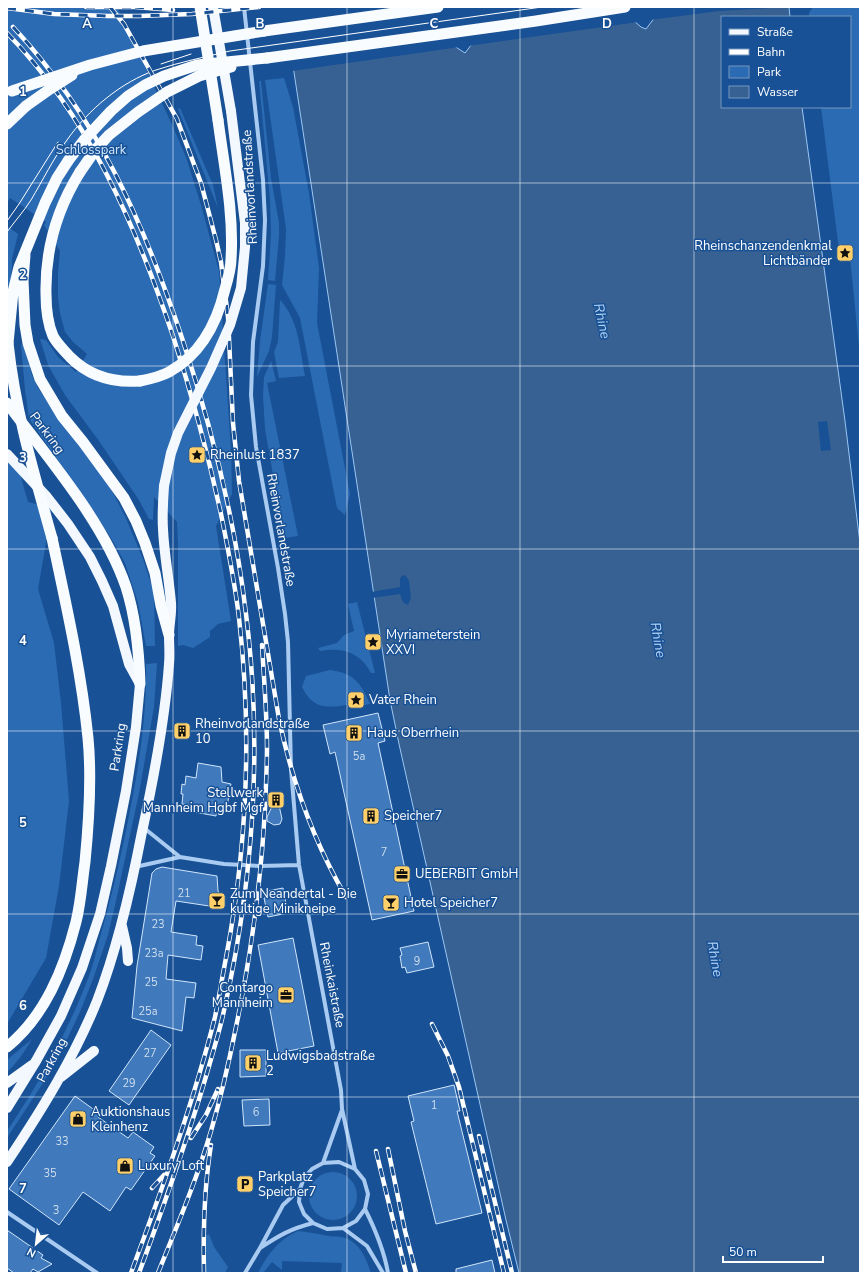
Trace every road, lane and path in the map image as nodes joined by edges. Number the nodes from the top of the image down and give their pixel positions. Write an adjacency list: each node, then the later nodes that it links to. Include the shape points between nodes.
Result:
1 (200, 7): 6 (highway, bridge, via 218,120 231,232 231,260 221,307 213,326 199,346 169,372 155,378 128,382 112,380 86,370 58,343 50,327 46,308 49,247 60,211 72,185 109,135 167,92 199,76)
2 (214, 7): 13 (main road, Parkring, bridge, via 231,111 245,223 245,247 241,288 230,325 178,433 164,486 163,531 171,606)
3 (244, 7): 18 (street, Rheinvorlandstraße, via 265,220 263,266 253,342 251,395 257,454 287,635)
4 (438, 7): 7 (highway, bridge, via 143,51)
5 (625, 7): 6 (highway)
6 (267, 58): 10 (highway, bridge, via 197,65 164,76 128,96 111,110 68,161 38,217)
7 (90, 65): 8 (highway, bridge); 9 (highway, bridge, via 26,106)
8 (9, 92)
9 (7, 124)
10 (25, 254): 13 (highway, via 25,325 40,379 62,416 124,498 136,521 155,573); 22 (highway, bridge, via 19,266 10,315 8,344 11,369 27,448 52,538 80,675 88,739 90,782 80,897 76,921 62,967 45,1003 20,1036)
11 (7, 404): 14 (highway, Parkring, via 81,503 114,559 126,587 132,611 138,646)
12 (7, 454): 14 (main road, via 68,524 90,557 113,606 124,647)
13 (169, 640): 16 (main road, Parkring, via 162,725)
14 (134, 664): 15 (highway, Parkring)
15 (140, 684): 24 (main road, Parkring, via 126,791 100,914 82,968 61,1016)
16 (143, 827): 17 (street); 19 (main road, Parkring)
17 (180, 857): 18 (street, via 224,864); 19 (street)
18 (299, 865): 28 (street, Rheinkaistraße, via 341,1090)
19 (135, 867): 20 (main road, Parkring)
20 (122, 922): 21 (main road); 25 (main road, Parkring, via 97,1001)
21 (128, 961)
22 (7, 1047)
23 (94, 1051): 25 (main road)
24 (36, 1061): 26 (main road); 27 (main road, Parkring)
25 (58, 1079): 29 (main road, Parkring)
26 (7, 1083)
27 (7, 1108)
28 (342, 1109): 30 (street, Rheinkaistraße); 31 (street, Rheinkaistraße)
29 (7, 1162)
30 (323, 1163): 31 (street, via 339,1162); 32 (street, via 312,1169 304,1178)
31 (355, 1169): 33 (street, via 364,1180 368,1194)
32 (300, 1189): 35 (street, via 299,1202 304,1214); 37 (street, via 283,1205)
33 (365, 1209): 36 (street, via 356,1221); 41 (street, via 384,1254)
34 (7, 1212): 38 (street)
35 (313, 1223): 36 (street, via 327,1229); 37 (street, via 281,1234)
36 (343, 1228): 40 (street, via 367,1246)
37 (260, 1248): 39 (street)
38 (97, 1273)
39 (245, 1273)
40 (383, 1273)
41 (388, 1273)

